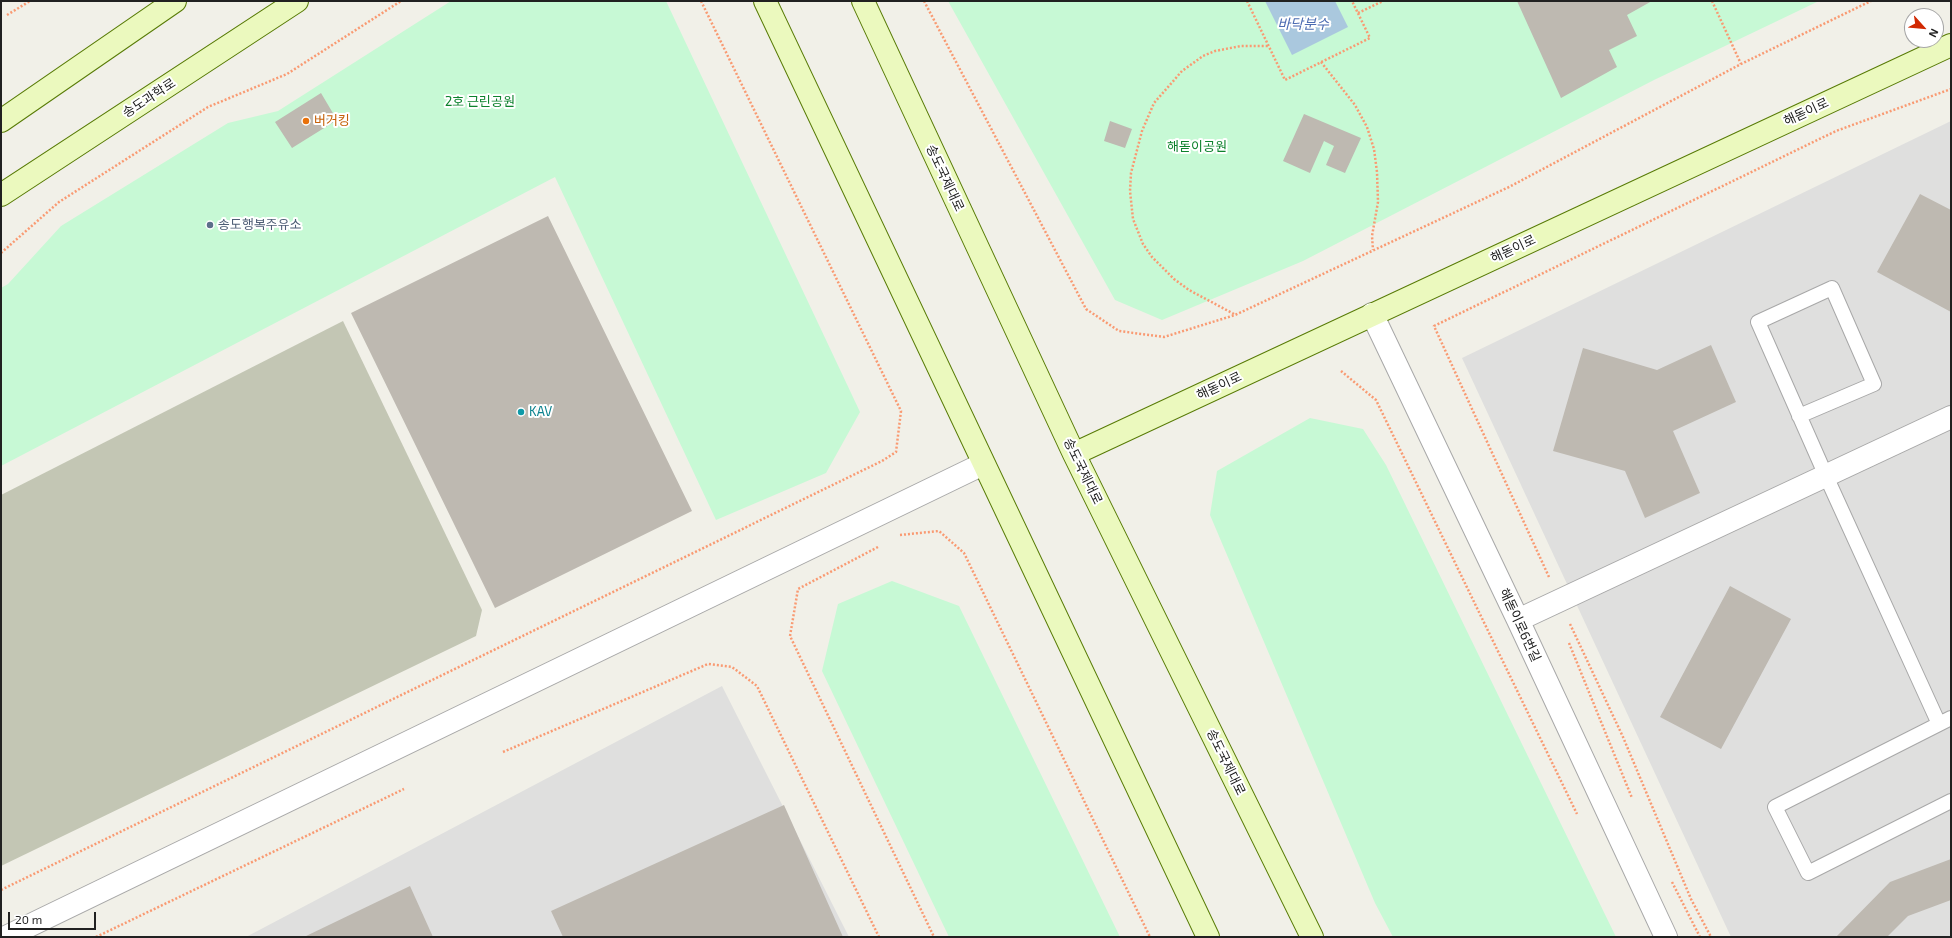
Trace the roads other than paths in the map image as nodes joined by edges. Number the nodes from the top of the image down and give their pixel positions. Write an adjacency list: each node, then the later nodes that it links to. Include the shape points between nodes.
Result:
1 (175, 1): 6 (main road)
2 (297, 1): 7 (main road, 송도과학로)
3 (765, 1): 12 (main road)
4 (863, 1): 11 (main road, 송도국제대로)
5 (1951, 45): 8 (main road, 해돋이로)
6 (1, 121)
7 (1, 195)
8 (1372, 314): 11 (main road, 해돋이로); 14 (street, 해돋이로6번길)
9 (1799, 416): 9 (lane, via 1758,322 1832,288 1874,384); 13 (lane)
10 (1951, 417): 13 (street)
11 (1074, 454): 19 (main road, 송도국제대로)
12 (984, 464): 17 (street); 18 (main road)
13 (1826, 476): 14 (street); 15 (lane)
14 (1518, 620): 20 (street, 해돋이로6번길)
15 (1945, 721): 16 (lane, via 1775,807 1808,873)
16 (1951, 800)
17 (6, 937)
18 (1208, 937)
19 (1312, 937)
20 (1666, 937)

